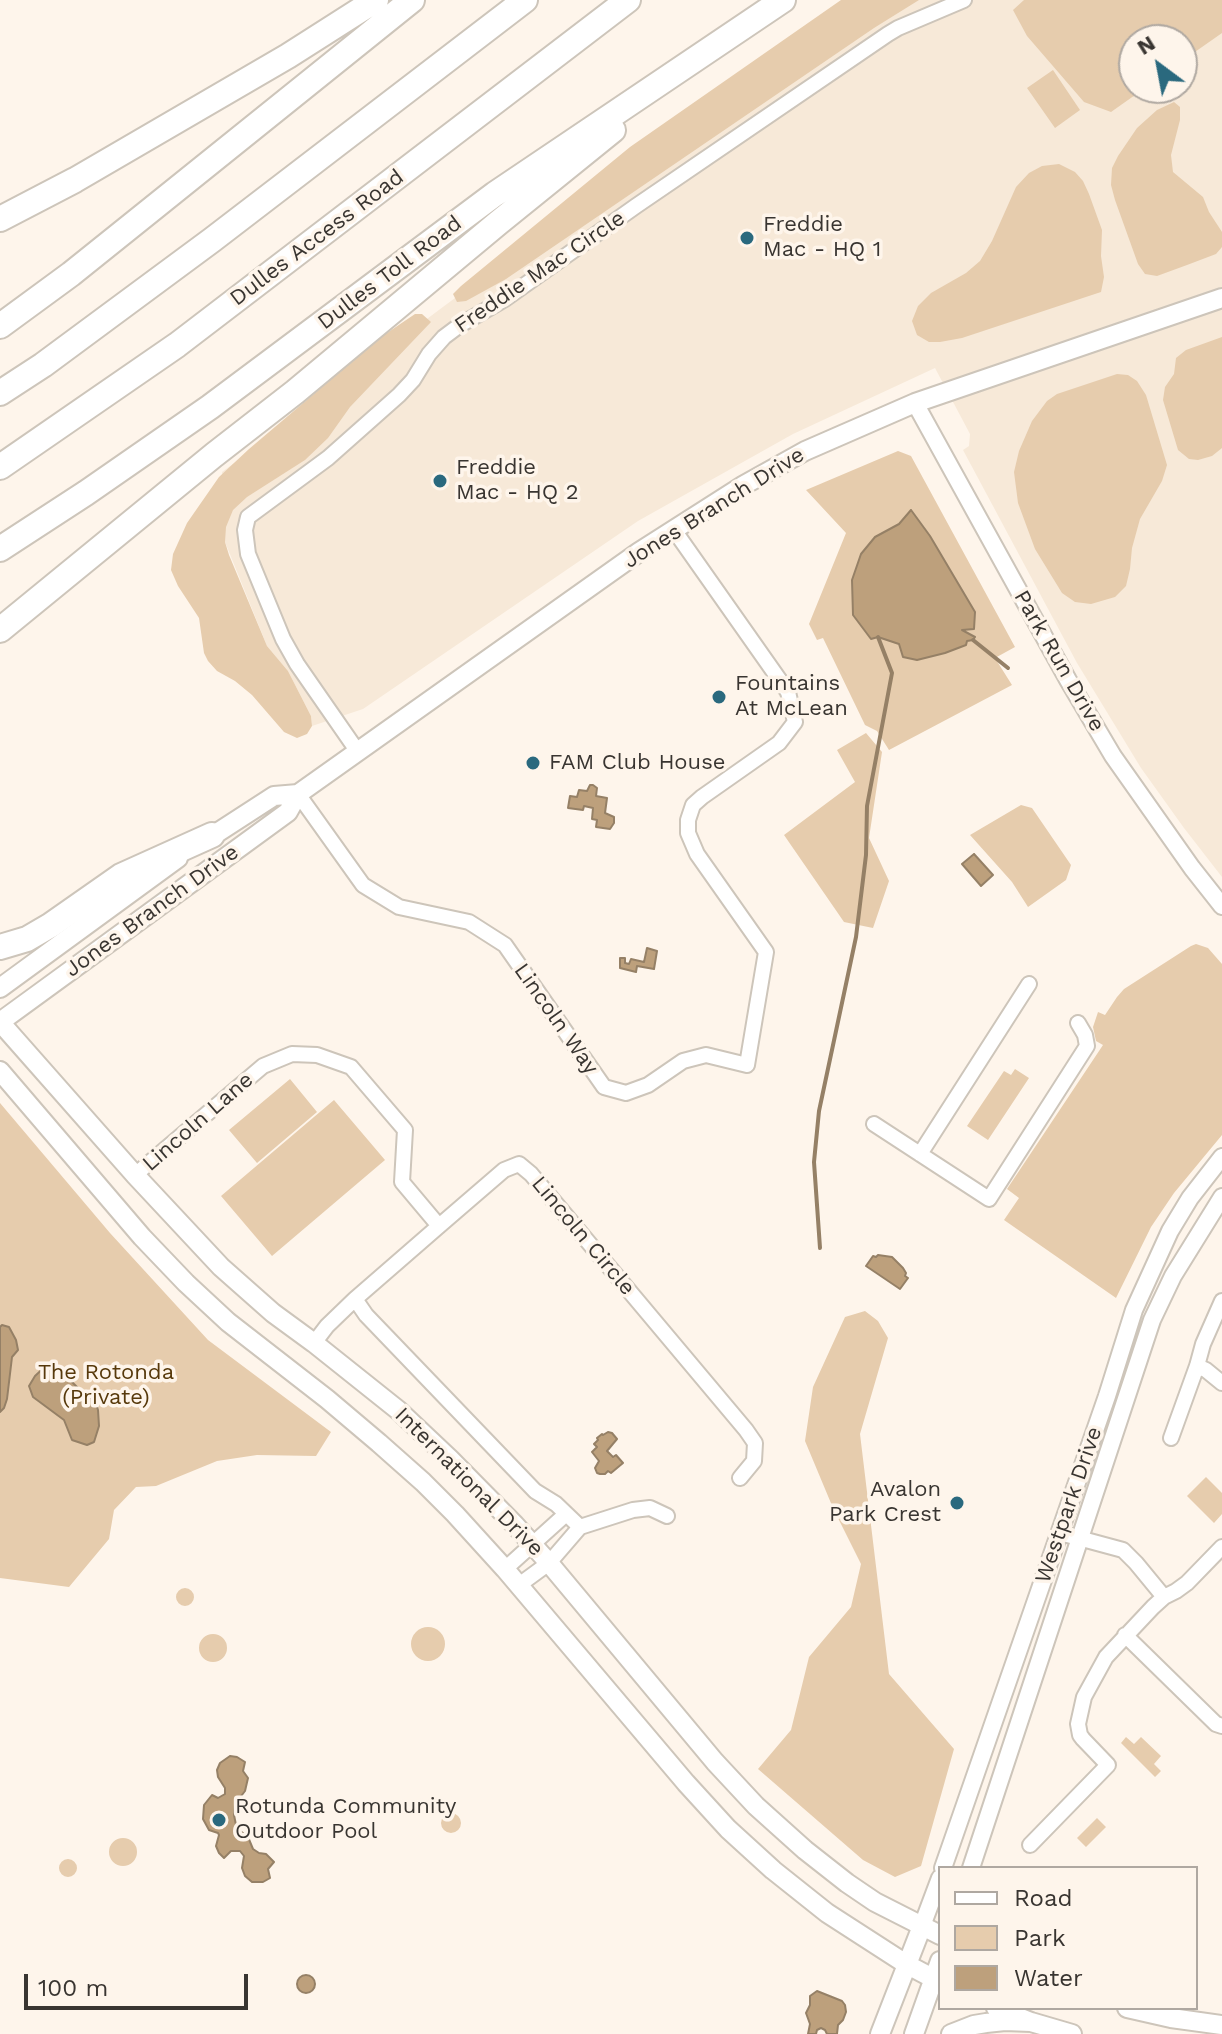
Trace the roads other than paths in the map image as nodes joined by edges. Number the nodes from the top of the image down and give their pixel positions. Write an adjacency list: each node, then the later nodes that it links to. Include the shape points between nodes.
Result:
1 (376, 0): 10 (highway, via 288,56)
2 (412, 0): 12 (highway)
3 (501, 0): 9 (highway)
4 (525, 0): 9 (highway)
5 (628, 0): 15 (highway, Dulles Access Road, via 213,318)
6 (783, 0): 8 (highway, Dulles Toll Road)
7 (964, 0): 19 (street, Freddie Mac Circle, via 879,40 460,325 429,354 399,395 321,465 248,517 248,554 283,639)
8 (714, 48): 17 (highway, Dulles Toll Road, via 495,194 210,407); 18 (highway)
9 (358, 128): 13 (highway)
10 (0, 219)
11 (1222, 298): 14 (main road, Jones Branch Drive)
12 (0, 326)
13 (0, 393)
14 (915, 403): 16 (main road, Jones Branch Drive, via 805,451); 22 (street, Park Run Drive, via 1113,756)
15 (0, 467)
16 (674, 530): 19 (main road, Jones Branch Drive); 20 (street, Lincoln Way, via 788,692 795,722 779,743 693,805 688,820 697,854 766,952 747,1065 706,1055 683,1061 626,1093 604,1087 505,945 469,922 399,907 363,885)
17 (0, 549)
18 (0, 630)
19 (358, 752): 20 (main road, Jones Branch Drive)
20 (298, 794): 21 (main road, Jones Branch Drive, via 274,796); 26 (main road, Jones Branch Drive, via 288,812)
21 (212, 835): 23 (highway, via 121,876 51,925); 25 (main road, Jones Branch Drive)
22 (1222, 906)
23 (0, 947)
24 (1029, 984): 30 (street)
25 (0, 988)
26 (0, 1022): 32 (main road, International Drive)
27 (1078, 1023): 30 (street, via 1087,1046 989,1199)
28 (0, 1071): 50 (main road, International Drive, via 186,1283 423,1482)
29 (874, 1124): 30 (street)
30 (920, 1154)
31 (1222, 1157): 45 (street, Westpark Drive, via 1190,1198 1152,1268)
32 (135, 1175): 34 (street, Lincoln Lane, via 263,1066 292,1054 317,1055 351,1067 405,1130 402,1182); 37 (main road, International Drive, via 221,1267)
33 (1222, 1197): 46 (street, Westpark Drive, via 1152,1320)
34 (439, 1226): 35 (street, Lincoln Circle); 41 (street, Lincoln Circle, via 504,1170 519,1164 531,1174 755,1443 754,1461)
35 (355, 1299): 37 (street, Lincoln Circle); 42 (street, via 535,1491)
36 (1222, 1301): 38 (street)
37 (314, 1343): 47 (main road, International Drive, via 423,1433)
38 (1197, 1366): 39 (street); 40 (street)
39 (1222, 1383)
40 (1171, 1438)
41 (740, 1478)
42 (566, 1514): 44 (street); 47 (street)
43 (667, 1516): 44 (street, via 650,1508 633,1510)
44 (580, 1527): 49 (street)
45 (1060, 1533): 46 (street); 56 (street, Westpark Drive)
46 (1081, 1538): 52 (street, via 1123,1550); 57 (street, Westpark Drive)
47 (531, 1544): 49 (main road, International Drive); 50 (street)
48 (1222, 1547): 52 (street, via 1187,1583)
49 (549, 1563): 51 (street); 59 (main road, International Drive, via 756,1806 847,1883)
50 (505, 1569): 51 (main road, International Drive)
51 (519, 1585): 61 (main road, International Drive, via 728,1829 827,1913)
52 (1164, 1597): 53 (street)
53 (1125, 1635): 54 (street); 55 (street, via 1095,1674 1078,1716 1080,1735 1108,1765)
54 (1222, 1726)
55 (1030, 1845)
56 (944, 1866)
57 (972, 1866)
58 (938, 1883): 59 (street)
59 (922, 1926): 60 (main road, International Drive); 61 (main road)
60 (938, 1934)
61 (906, 1964): 62 (main road, International Drive); 67 (main road)
62 (938, 1974): 68 (main road)
63 (1001, 2010): 65 (main road)
64 (1136, 2010): 66 (main road)
65 (1031, 2022): 69 (main road, via 986,2023); 70 (main road)
66 (1222, 2025)
67 (880, 2034)
68 (914, 2034)
69 (951, 2034)
70 (1072, 2034)

